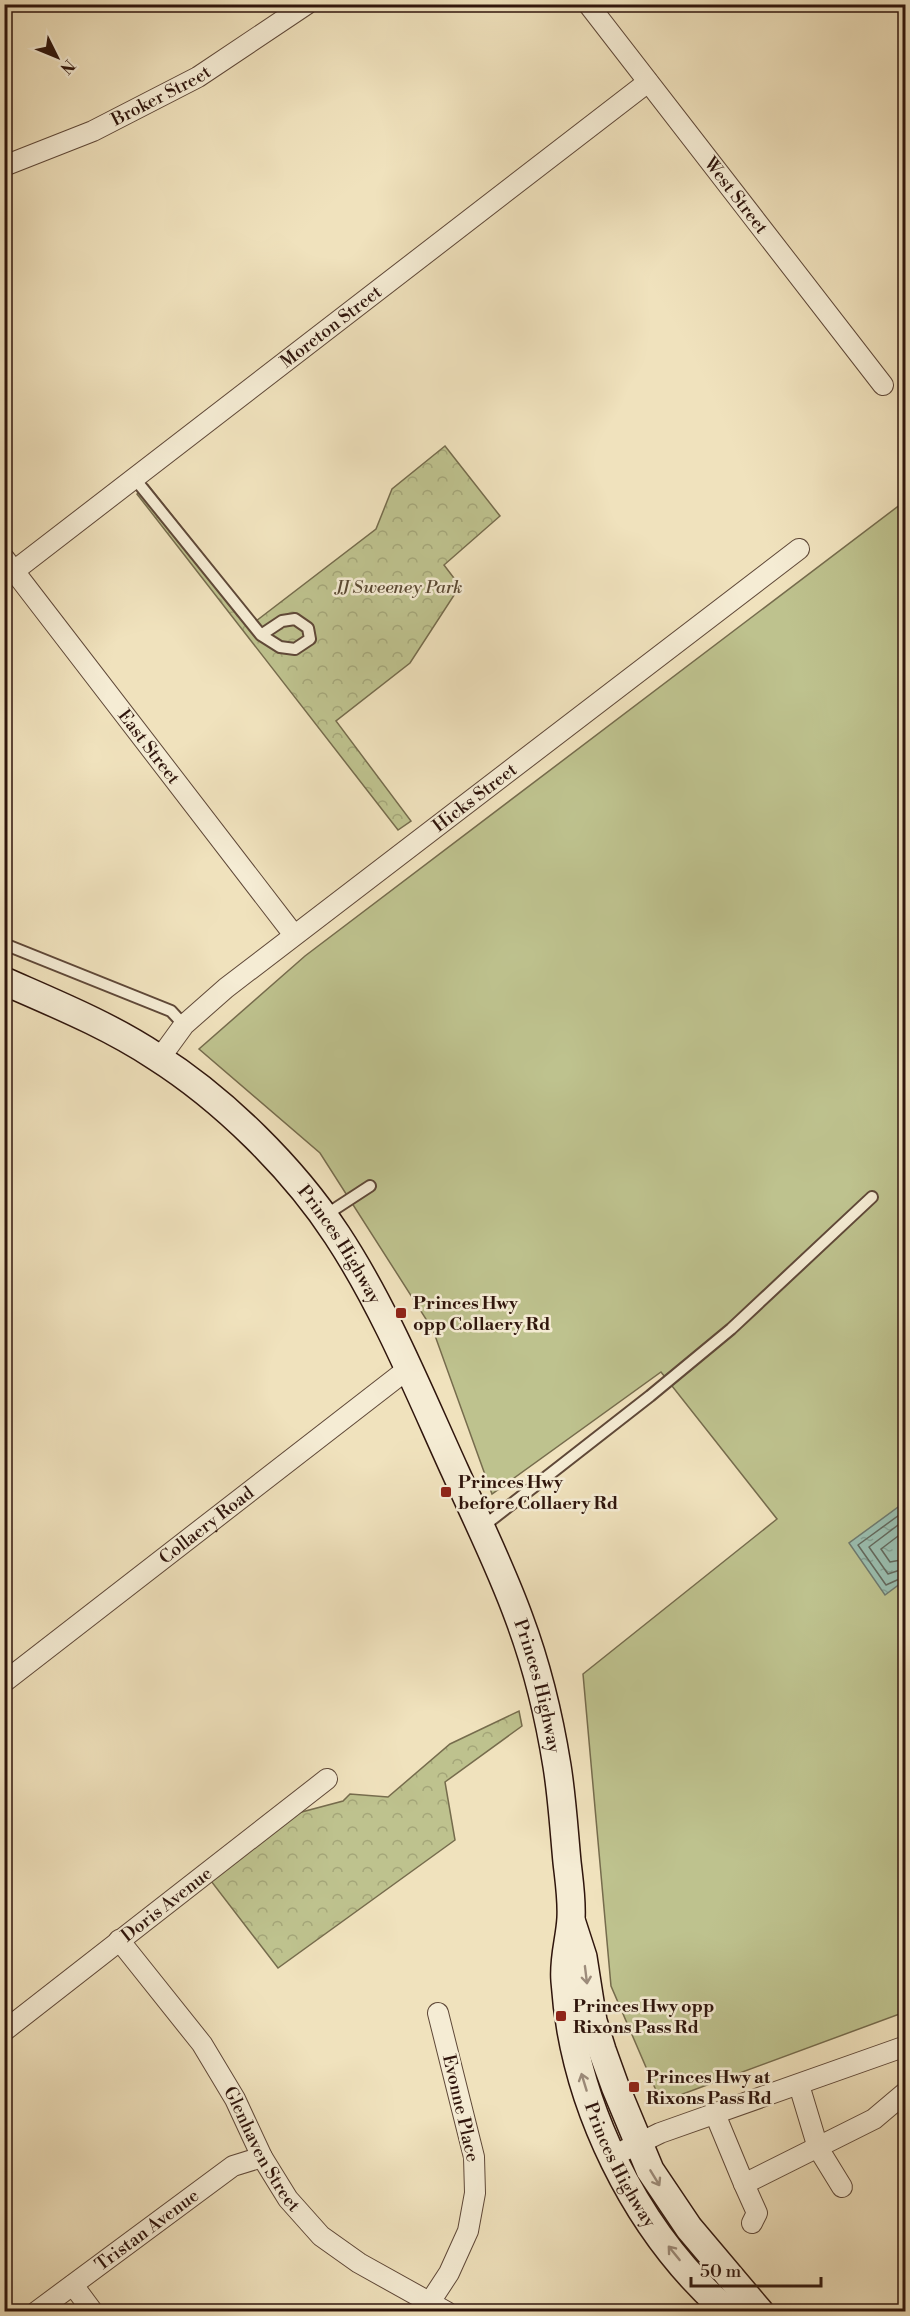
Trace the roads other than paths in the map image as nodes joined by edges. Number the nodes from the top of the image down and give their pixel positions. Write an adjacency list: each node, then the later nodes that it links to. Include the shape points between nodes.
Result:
1 (307, 4): 4 (street, Broker Street, via 198,77 93,131)
2 (588, 4): 3 (street, West Street)
3 (648, 82): 5 (street, West Street); 6 (street, Moreton Street)
4 (4, 166)
5 (883, 386)
6 (135, 479): 8 (street, Moreton Street); 9 (lane)
7 (799, 549): 10 (street, Hicks Street)
8 (9, 564): 10 (street, East Street)
9 (261, 635)
10 (294, 935): 13 (street, Hicks Street)
11 (4, 944): 13 (lane, via 171,1011)
12 (4, 981): 14 (main road, Princes Highway, via 114,1031)
13 (184, 1025): 14 (street, Hicks Street)
14 (160, 1058): 17 (main road, Princes Highway, via 261,1143)
15 (370, 1186): 17 (lane)
16 (872, 1197): 19 (lane, via 731,1329)
17 (323, 1216): 18 (main road, Princes Highway, via 354,1264)
18 (409, 1368): 19 (main road, Princes Highway); 20 (street, Collaery Road)
19 (481, 1528): 22 (main road, Princes Highway, via 518,1615 541,1688 557,1767)
20 (4, 1682)
21 (327, 1779): 23 (street, Doris Avenue)
22 (571, 1919): 30 (main road, Princes Highway, one-way to 30, via 583,1957 593,2021); 32 (main road, Princes Highway, one-way to 22, via 583,2080 572,2028 564,1956)
23 (119, 1940): 25 (street, Doris Avenue); 33 (street, Glenhaven Street, via 202,2044 235,2099)
24 (438, 2013): 38 (street, Evonne Place, via 474,2157 476,2193 468,2231)
25 (4, 2031)
26 (906, 2046): 27 (street)
27 (799, 2085): 29 (street); 31 (street)
28 (906, 2092): 31 (street, via 873,2119)
29 (715, 2114): 30 (street); 34 (street)
30 (639, 2143): 32 (street); 42 (main road, Princes Highway, one-way to 42, via 650,2170 689,2228)
31 (818, 2148): 34 (street); 35 (street)
32 (613, 2156): 41 (main road, Princes Highway, one-way to 32, via 660,2236)
33 (262, 2157): 37 (street, Tristan Avenue, via 233,2166); 38 (street, Glenhaven Street, via 288,2199 321,2236 359,2263)
34 (744, 2184): 36 (street, via 757,2213)
35 (842, 2187)
36 (752, 2223)
37 (73, 2284): 39 (street, Tristan Avenue); 40 (street)
38 (438, 2307)
39 (36, 2312)
40 (93, 2312)
41 (728, 2312)
42 (760, 2312)

